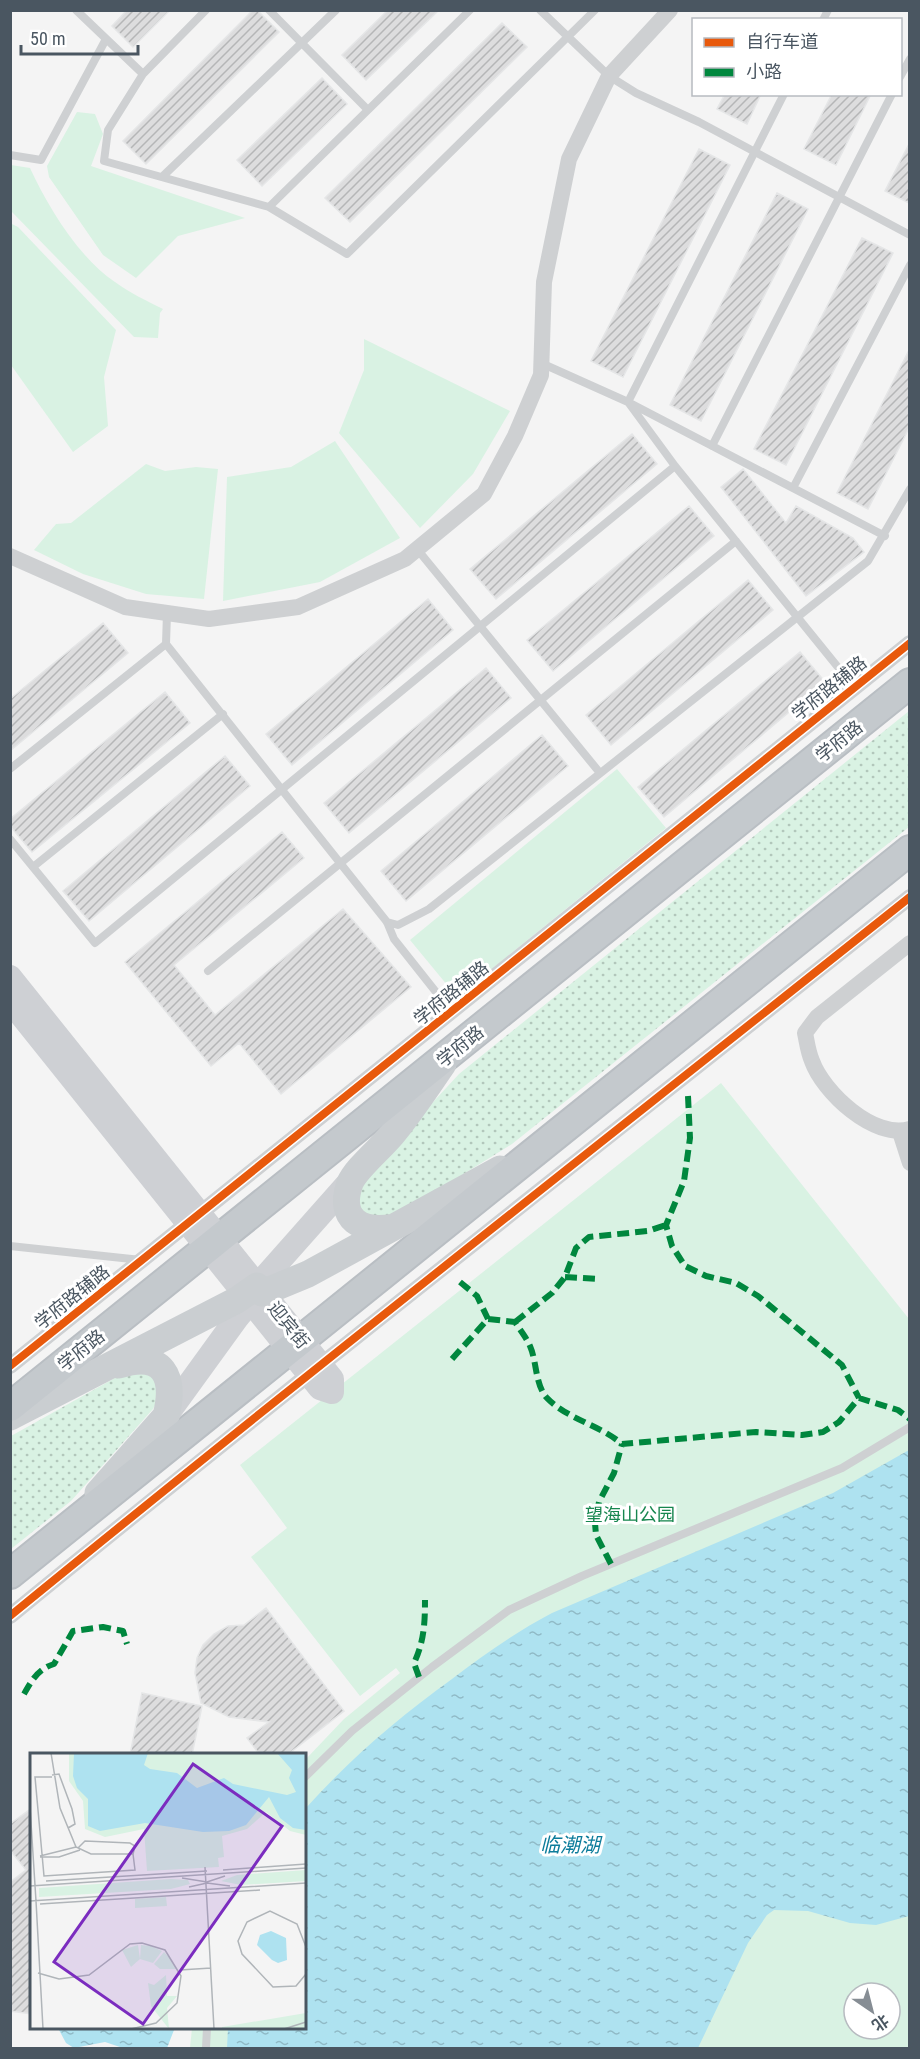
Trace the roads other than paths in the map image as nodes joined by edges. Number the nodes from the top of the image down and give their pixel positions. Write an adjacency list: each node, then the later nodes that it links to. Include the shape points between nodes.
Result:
1 (76, 10): 10 (lane)
2 (206, 10): 14 (lane)
3 (269, 10): 11 (lane)
4 (336, 10): 11 (lane)
5 (470, 10): 18 (lane)
6 (540, 10): 9 (lane)
7 (595, 10): 9 (lane)
8 (670, 10): 15 (street)
9 (568, 37): 15 (lane); 23 (lane, via 347,254)
10 (106, 39): 14 (lane); 20 (lane, via 41,160)
11 (302, 44): 18 (lane); 21 (lane)
12 (909, 59): 13 (lane)
13 (902, 73)
14 (143, 74): 21 (lane, via 108,129 104,161)
15 (609, 76): 19 (lane); 26 (street, via 569,159 544,282)
16 (783, 96): 19 (lane)
17 (891, 96): 22 (lane)
18 (368, 110): 23 (lane)
19 (754, 152): 22 (lane); 27 (lane)
20 (10, 155)
21 (162, 177): 23 (lane)
22 (840, 197): 24 (lane); 28 (lane)
23 (269, 207)
24 (909, 235)
25 (909, 265): 30 (lane)
26 (541, 363): 27 (lane); 34 (street, via 541,375 520,426 484,494)
27 (628, 402): 28 (lane); 29 (lane)
28 (712, 446): 30 (lane)
29 (675, 466): 33 (lane); 38 (lane)
30 (793, 488): 32 (lane)
31 (909, 489): 32 (lane)
32 (885, 536): 37 (lane, via 868,561)
33 (736, 541): 37 (lane); 43 (lane)
34 (417, 549): 36 (street, via 405,559 298,607 209,619); 38 (lane)
35 (10, 556): 36 (street, via 125,607)
36 (167, 613): 40 (lane)
37 (797, 616): 42 (lane); 46 (lane)
38 (481, 626): 43 (lane); 47 (lane)
39 (909, 643): 42 (street, 学府路辅路)
40 (166, 644): 44 (lane); 45 (lane)
41 (909, 683): 59 (highway, 学府路)
42 (854, 687): 58 (street, 学府路辅路)
43 (541, 699): 46 (lane); 50 (lane)
44 (223, 714): 47 (lane); 51 (lane)
45 (10, 769)
46 (600, 773): 53 (lane, via 429,909 398,925)
47 (284, 790): 50 (lane); 51 (lane, via 95,943)
48 (10, 839): 51 (lane)
49 (909, 850): 61 (highway)
50 (340, 862): 53 (lane); 55 (lane)
51 (33, 867)
52 (909, 897): 72 (street)
53 (387, 922): 58 (lane, via 394,939)
54 (909, 943): 60 (street, via 817,1017 806,1033 812,1062 843,1104 869,1124)
55 (208, 971)
56 (10, 977): 64 (main road, 迎宾街)
57 (10, 1001): 64 (main road, 迎宾街)
58 (451, 1011): 64 (street, 学府路辅路)
59 (451, 1053): 63 (main road, via 394,1132); 66 (highway, 学府路)
60 (905, 1131): 62 (street)
61 (541, 1147): 65 (main road); 70 (highway)
62 (909, 1163)
63 (351, 1181): 65 (main road, via 347,1209 353,1221 379,1230); 69 (main road)
64 (194, 1218): 66 (main road, 迎宾街); 68 (street, 学府路辅路)
65 (398, 1226): 69 (main road, via 308,1274)
66 (214, 1244): 69 (main road, 迎宾街); 74 (highway, 学府路)
67 (10, 1246): 68 (lane)
68 (141, 1260): 71 (street, 学府路辅路)
69 (254, 1294): 70 (main road, 迎宾街); 73 (main road); 75 (main road)
70 (295, 1345): 72 (main road, 迎宾街); 78 (highway)
71 (10, 1366)
72 (315, 1369): 80 (street)
73 (93, 1374): 75 (main road, via 137,1360 152,1362 162,1369 171,1390); 76 (main road)
74 (10, 1407)
75 (166, 1416): 78 (main road)
76 (10, 1417)
77 (909, 1427): 81 (lane, via 842,1468 509,1610 352,1731)
78 (63, 1532): 79 (highway)
79 (10, 1574)
80 (10, 1616)
81 (306, 1776)
82 (207, 2029): 83 (lane)
83 (206, 2049)

